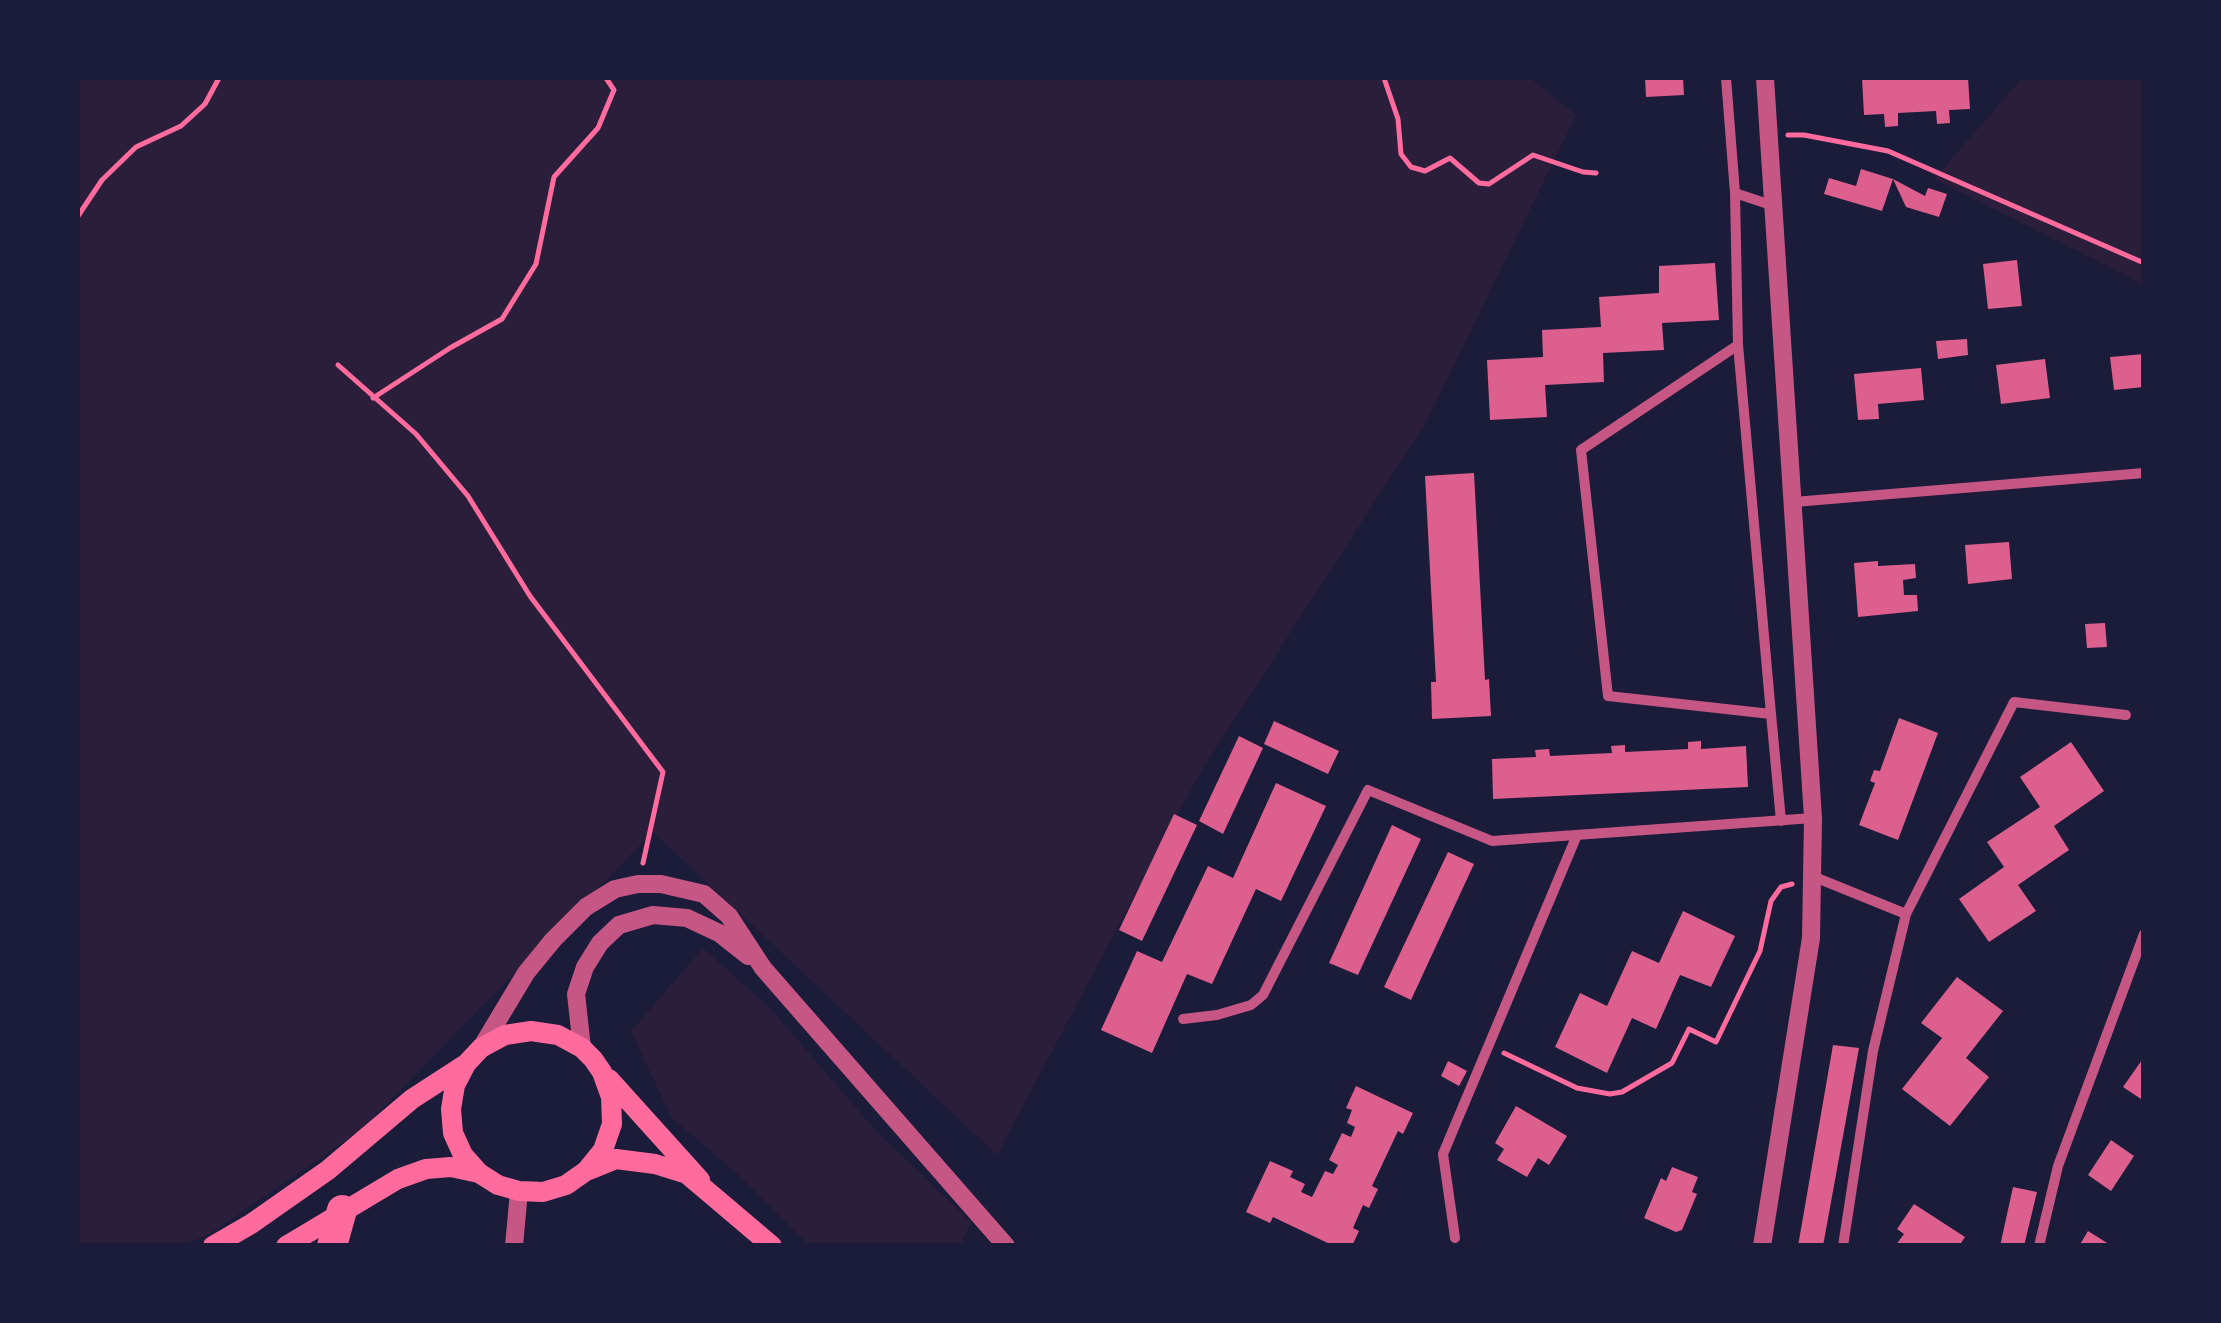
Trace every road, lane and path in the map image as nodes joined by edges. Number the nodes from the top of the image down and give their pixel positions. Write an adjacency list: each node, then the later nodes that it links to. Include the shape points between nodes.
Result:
1 (218, 78): 10 (path, via 205,104 181,126 136,147)
2 (606, 78): 14 (path, via 614,90 598,128 554,178 536,264 502,319)
3 (1384, 78): 7 (path, via 1401,154 1411,167 1426,172 1450,158 1489,184 1532,154)
4 (1726, 78): 8 (street)
5 (1765, 78): 6 (street)
6 (1770, 136): 9 (street); 11 (path, via 1804,134 1888,152)
7 (1596, 172)
8 (1735, 193): 9 (street); 12 (street)
9 (1774, 206): 16 (street)
10 (78, 216)
11 (2144, 263)
12 (1738, 345): 17 (street); 17 (street, via 1581,450 1608,696)
13 (338, 365): 14 (path)
14 (373, 398): 23 (path, via 416,434 468,496 530,596 663,772)
15 (2144, 473): 16 (street)
16 (1794, 502): 19 (street)
17 (1771, 714): 20 (street)
18 (2126, 715): 24 (street, via 2014,702)
19 (1813, 818): 20 (street); 22 (street)
20 (1780, 820): 21 (street)
21 (1577, 835): 27 (street, via 1492,841 1368,790 1263,995 1217,1016); 28 (street)
22 (1812, 880): 24 (street); 28 (path, via 1781,887 1770,901 1760,951 1716,1042 1689,1030 1672,1062 1622,1092 1578,1088); 44 (street, via 1812,938)
23 (638, 884): 26 (street, via 704,894 728,916); 30 (street, via 586,907 553,940)
24 (1906, 914): 45 (street, via 1873,1051)
25 (2144, 934): 46 (street, via 2058,1166)
26 (762, 968): 29 (street, via 686,918 652,915 619,925 585,967 576,994); 43 (street)
27 (1183, 1019)
28 (1490, 1042): 37 (street, via 1443,1154)
29 (582, 1048): 30 (main road, via 531,1031 505,1035); 31 (main road)
30 (474, 1056): 33 (main road, via 455,1085 452,1121 463,1155); 38 (main road, via 328,1170)
31 (602, 1072): 32 (main road, via 612,1124); 34 (main road)
32 (586, 1172): 34 (main road, via 616,1159 655,1164); 35 (main road, via 543,1192)
33 (479, 1173): 35 (main road); 36 (main road, via 426,1169)
34 (704, 1186): 42 (main road)
35 (519, 1192): 41 (street)
36 (342, 1210): 39 (main road); 40 (highway)
37 (1455, 1238)
38 (213, 1246)
39 (286, 1246)
40 (332, 1246)
41 (514, 1246)
42 (772, 1246)
43 (1006, 1246)
44 (1762, 1246)
45 (1844, 1246)
46 (2039, 1246)

